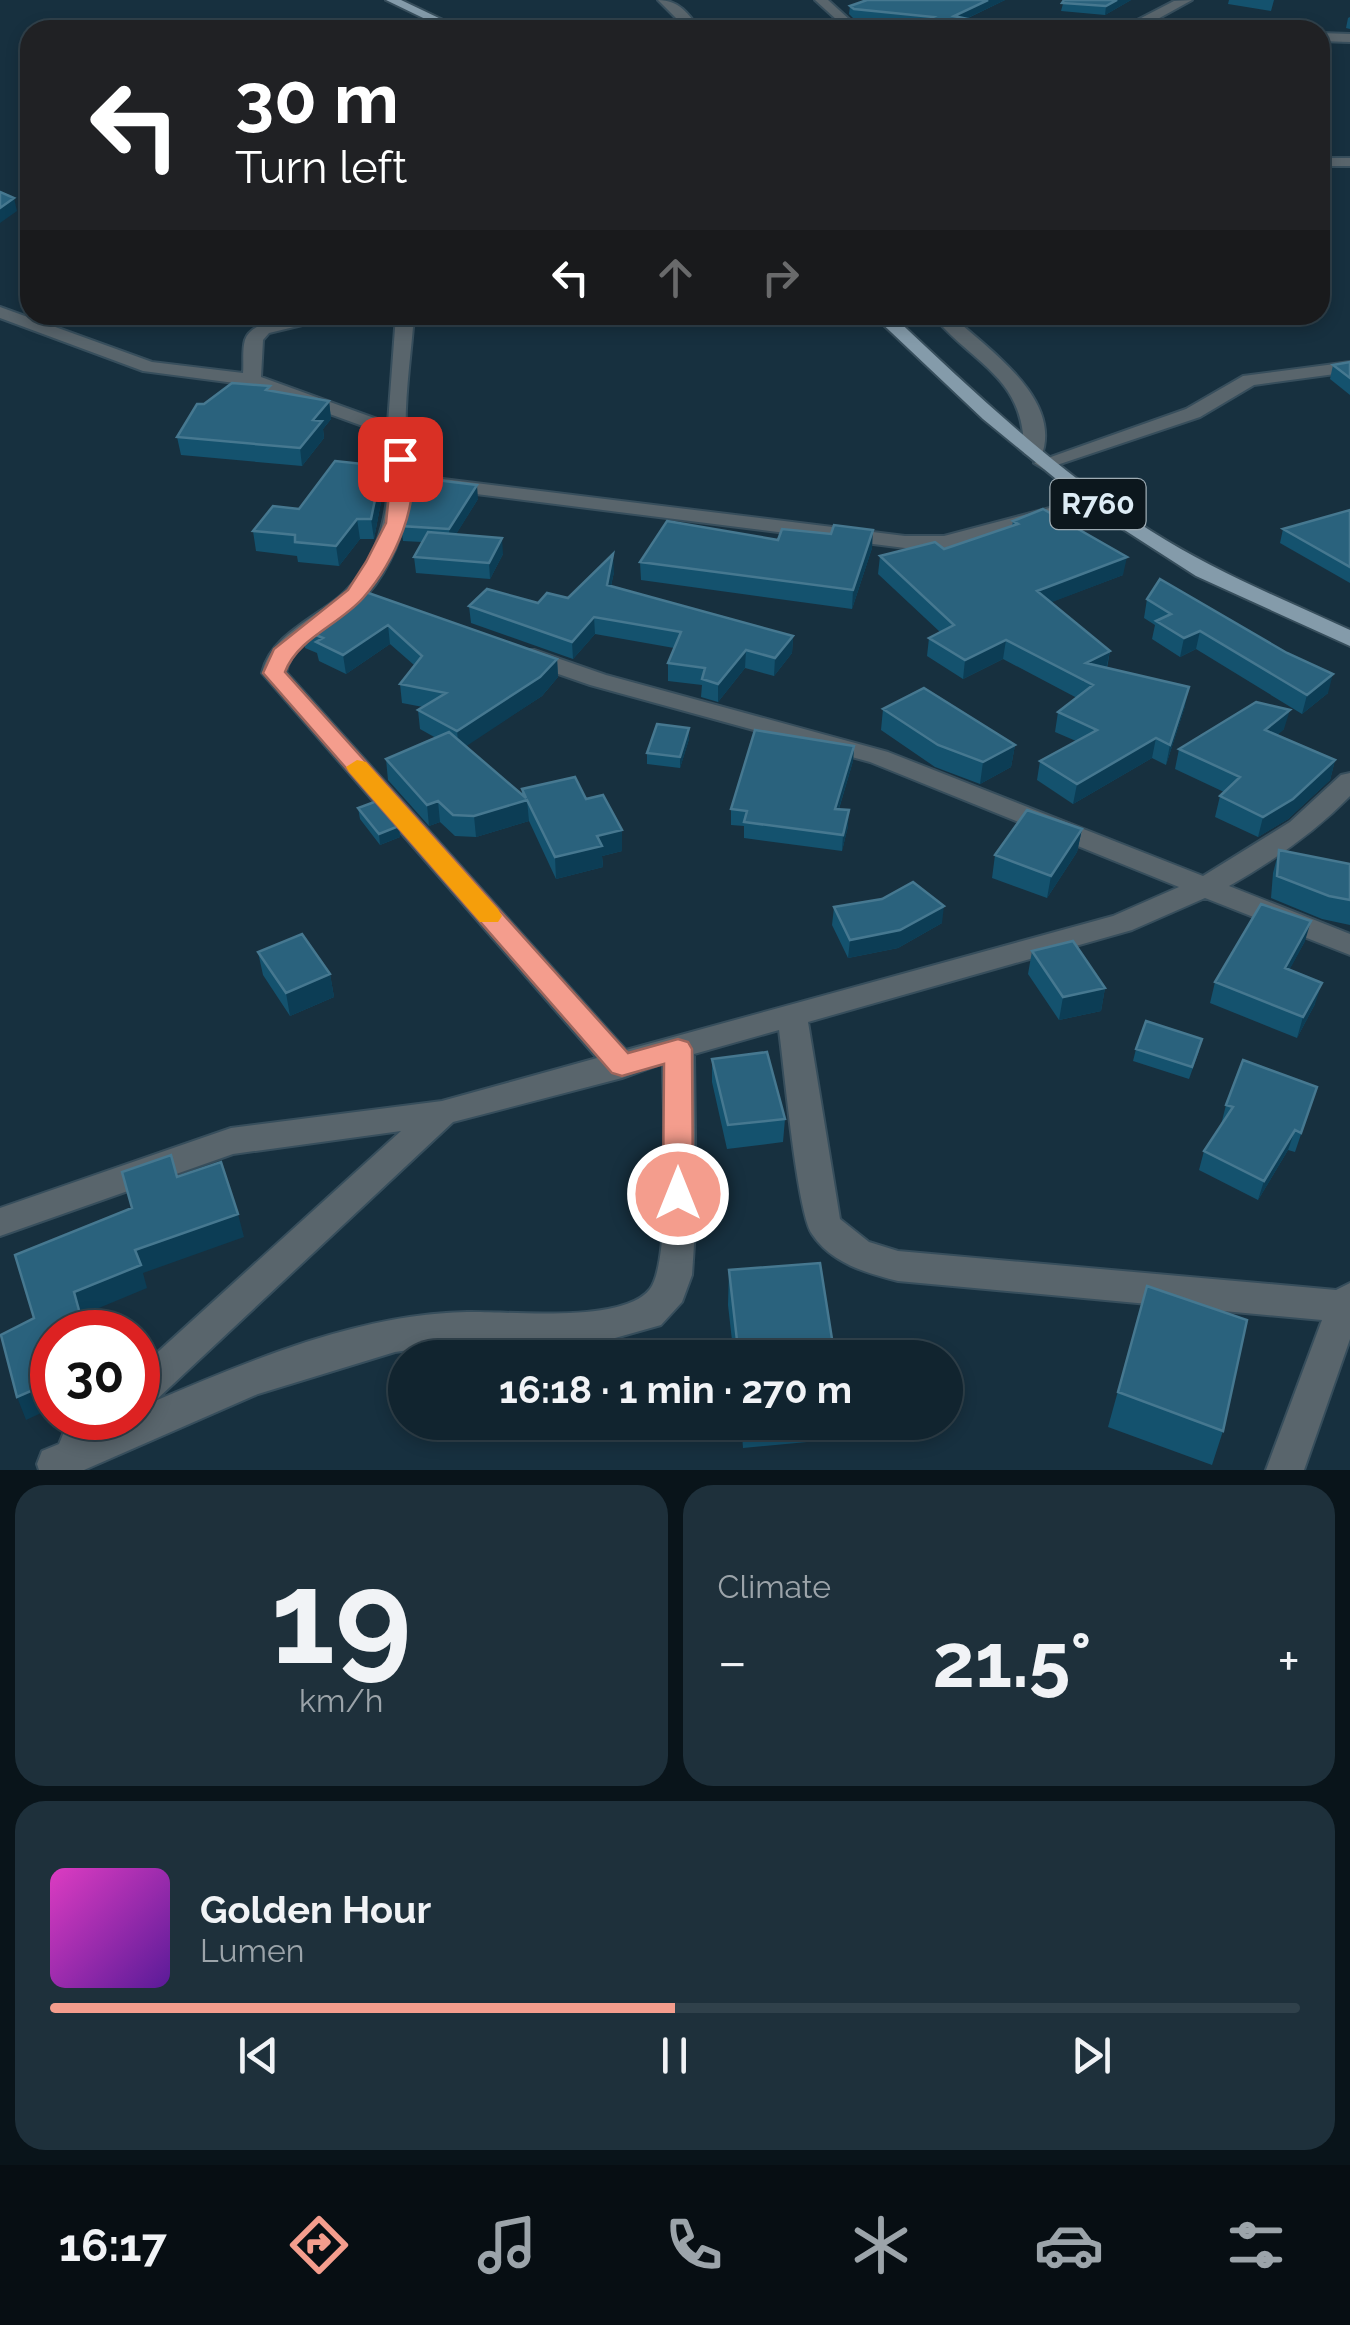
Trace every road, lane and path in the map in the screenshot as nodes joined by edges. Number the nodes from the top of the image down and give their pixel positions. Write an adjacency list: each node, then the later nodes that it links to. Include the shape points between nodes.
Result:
1 (392, 0): 5 (main road)
2 (664, 0): 6 (street)
3 (821, 0): 7 (street)
4 (1186, 0): 8 (street)
5 (436, 20)
6 (688, 20)
7 (844, 20)
8 (1150, 20)
9 (35, 325): 15 (street, via 149,367)
10 (284, 325): 15 (street, via 263,329 254,339)
11 (404, 325): 16 (street)
12 (893, 325): 17 (main road, R760)
13 (951, 325): 17 (street, via 1024,395)
14 (1350, 366): 17 (street, via 1249,380 1194,413)
15 (252, 380): 16 (street, via 378,425)
16 (396, 438): 18 (street)
17 (1039, 458): 19 (main road, R760)
18 (403, 480): 19 (street, via 904,542 944,542); 27 (street, via 396,523 364,598 282,654 274,673)
19 (1095, 502): 20 (main road, R760, via 1185,561)
20 (1350, 639)
21 (505, 647): 23 (street, via 598,680 879,757)
22 (1350, 781): 23 (street, via 1309,824)
23 (1204, 890): 24 (street); 25 (street, via 1122,923)
24 (1350, 945)
25 (792, 1018): 26 (street); 30 (street, via 824,1224 865,1259)
26 (678, 1049): 27 (street); 33 (street, via 672,1288 649,1314 619,1322 441,1330 331,1354 210,1396)
27 (622, 1066): 28 (street)
28 (442, 1113): 29 (street, via 231,1141); 31 (street)
29 (0, 1222)
30 (1349, 1302): 34 (street)
31 (160, 1373)
32 (83, 1440): 33 (street)
33 (52, 1467)
34 (1285, 1470)

